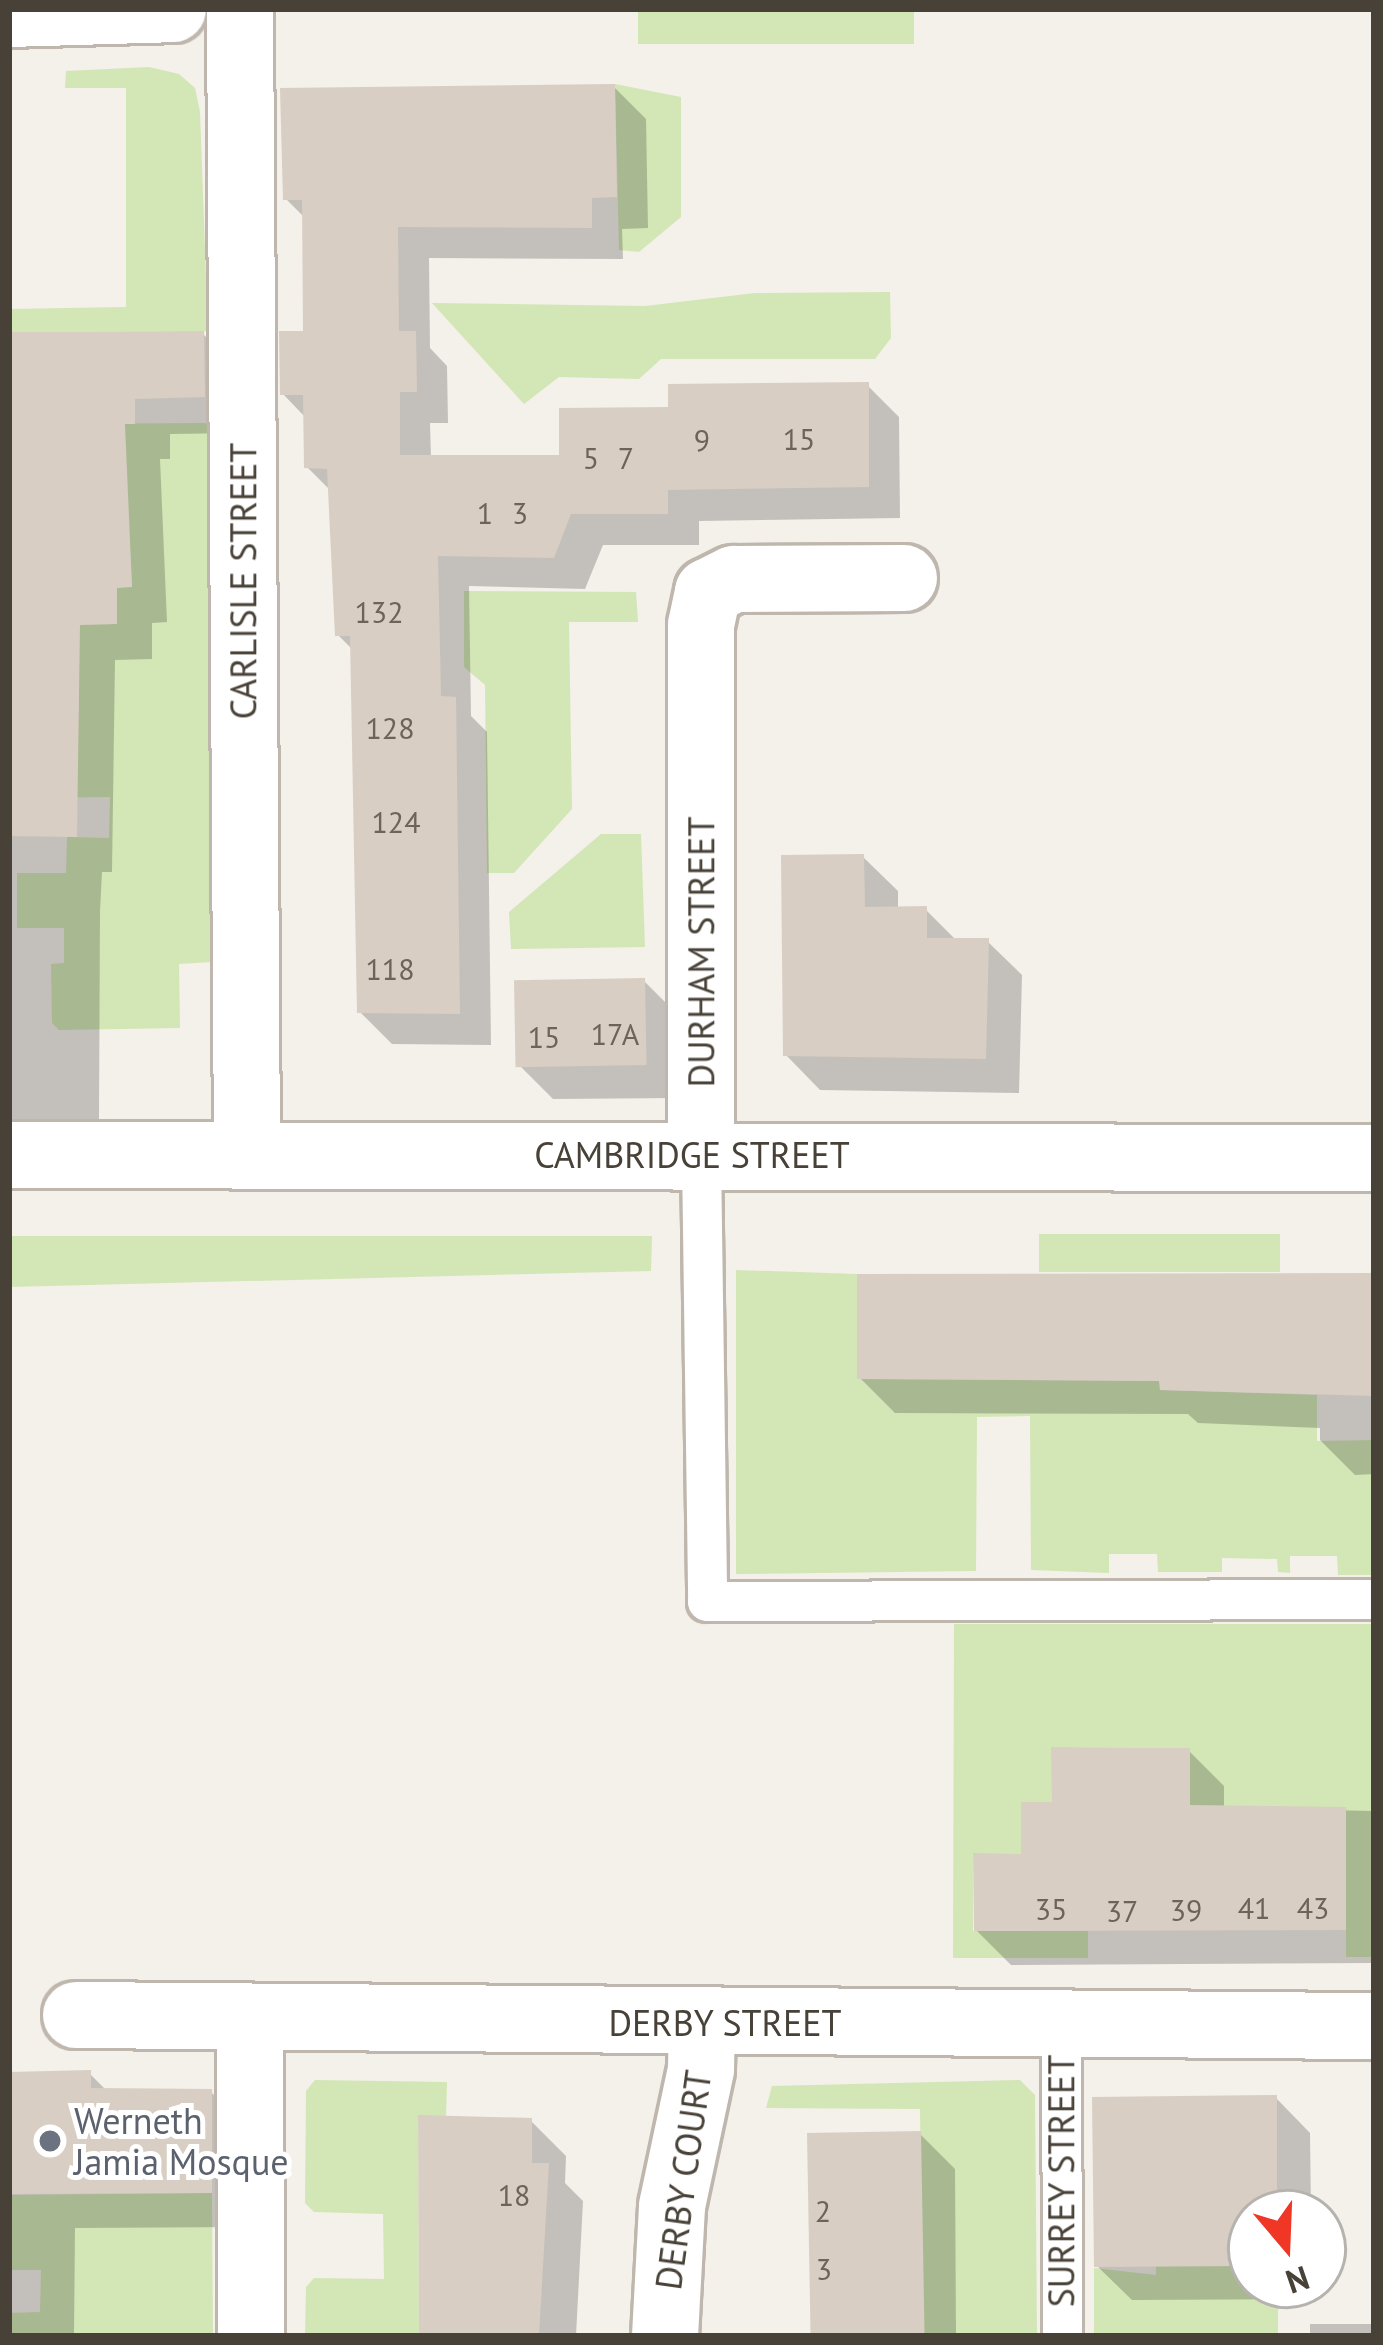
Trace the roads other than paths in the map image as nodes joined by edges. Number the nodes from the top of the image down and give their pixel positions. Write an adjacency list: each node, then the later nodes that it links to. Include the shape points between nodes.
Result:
1 (173, 9): 3 (street)
2 (240, 9): 5 (street, CARLISLE STREET)
3 (9, 14)
4 (904, 578): 7 (street, DURHAM STREET, via 734,579 708,592 701,625)
5 (247, 1153): 6 (street, CAMBRIDGE STREET); 7 (street, CAMBRIDGE STREET)
6 (9, 1155)
7 (701, 1156): 8 (street, CAMBRIDGE STREET); 9 (lane, DURHAM STREET, via 706,1601)
8 (1374, 1158)
9 (1374, 1599)
10 (76, 2015): 11 (street, DERBY STREET)
11 (250, 2018): 12 (street, DERBY STREET); 15 (street)
12 (703, 2023): 13 (street, DERBY STREET); 16 (street, DERBY COURT, via 672,2206)
13 (1060, 2025): 14 (street, DERBY STREET); 17 (lane, SURREY STREET)
14 (1374, 2026)
15 (251, 2336)
16 (665, 2336)
17 (1062, 2336)

